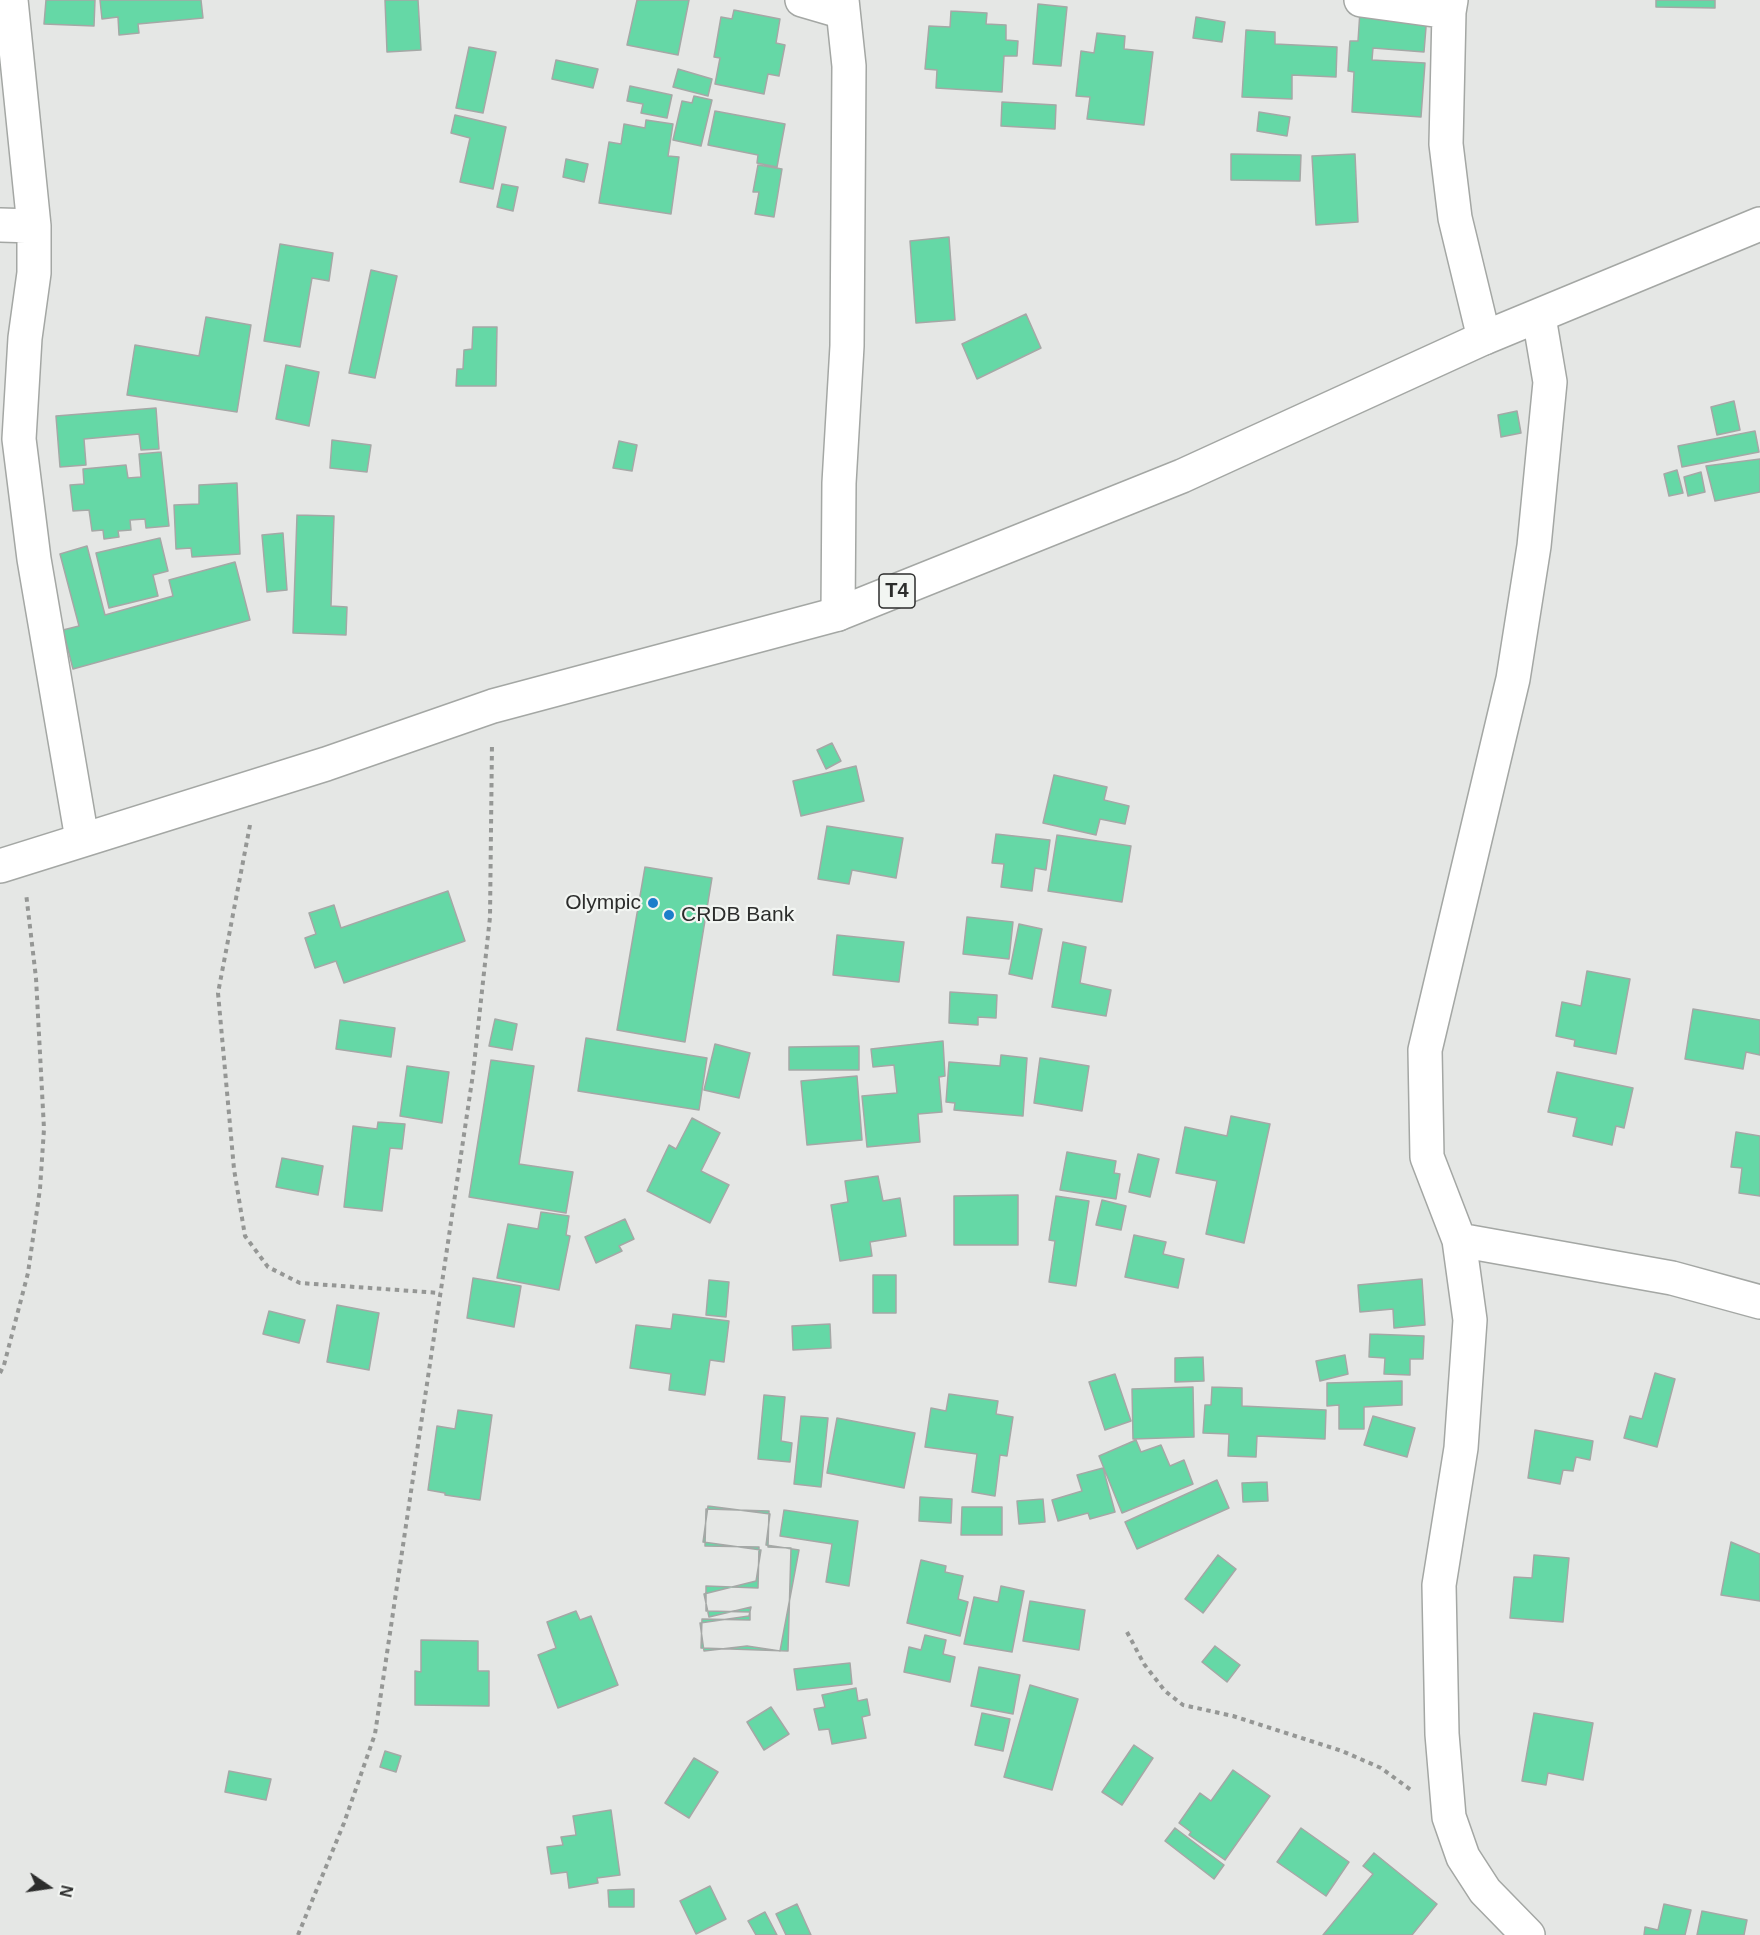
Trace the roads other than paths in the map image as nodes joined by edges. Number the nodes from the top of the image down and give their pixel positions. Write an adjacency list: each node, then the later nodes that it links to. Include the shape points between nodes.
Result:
1 (11, 0): 8 (main road)
2 (802, 0): 4 (main road)
3 (1361, 0): 5 (main road)
4 (843, 6): 11 (main road, via 849,66 847,346)
5 (1450, 6): 10 (main road, via 1446,144 1455,218)
6 (1760, 224): 9 (main road, T4)
7 (0, 225): 8 (main road)
8 (33, 226): 12 (main road, via 34,273 25,338 20,440 34,559)
9 (1539, 317): 10 (main road, T4); 14 (main road, via 1550,382 1534,546 1512,679 1425,1050 1427,1157)
10 (1484, 338): 11 (main road, T4, via 1182,476)
11 (837, 614): 12 (main road, T4, via 493,706 326,764)
12 (82, 839): 13 (main road, T4)
13 (11, 862)
14 (1459, 1240): 15 (main road, via 1672,1278); 16 (main road, via 1470,1320 1461,1448 1439,1585 1442,1734 1449,1817 1464,1857 1485,1891)
15 (1760, 1302)
16 (1528, 1935)

